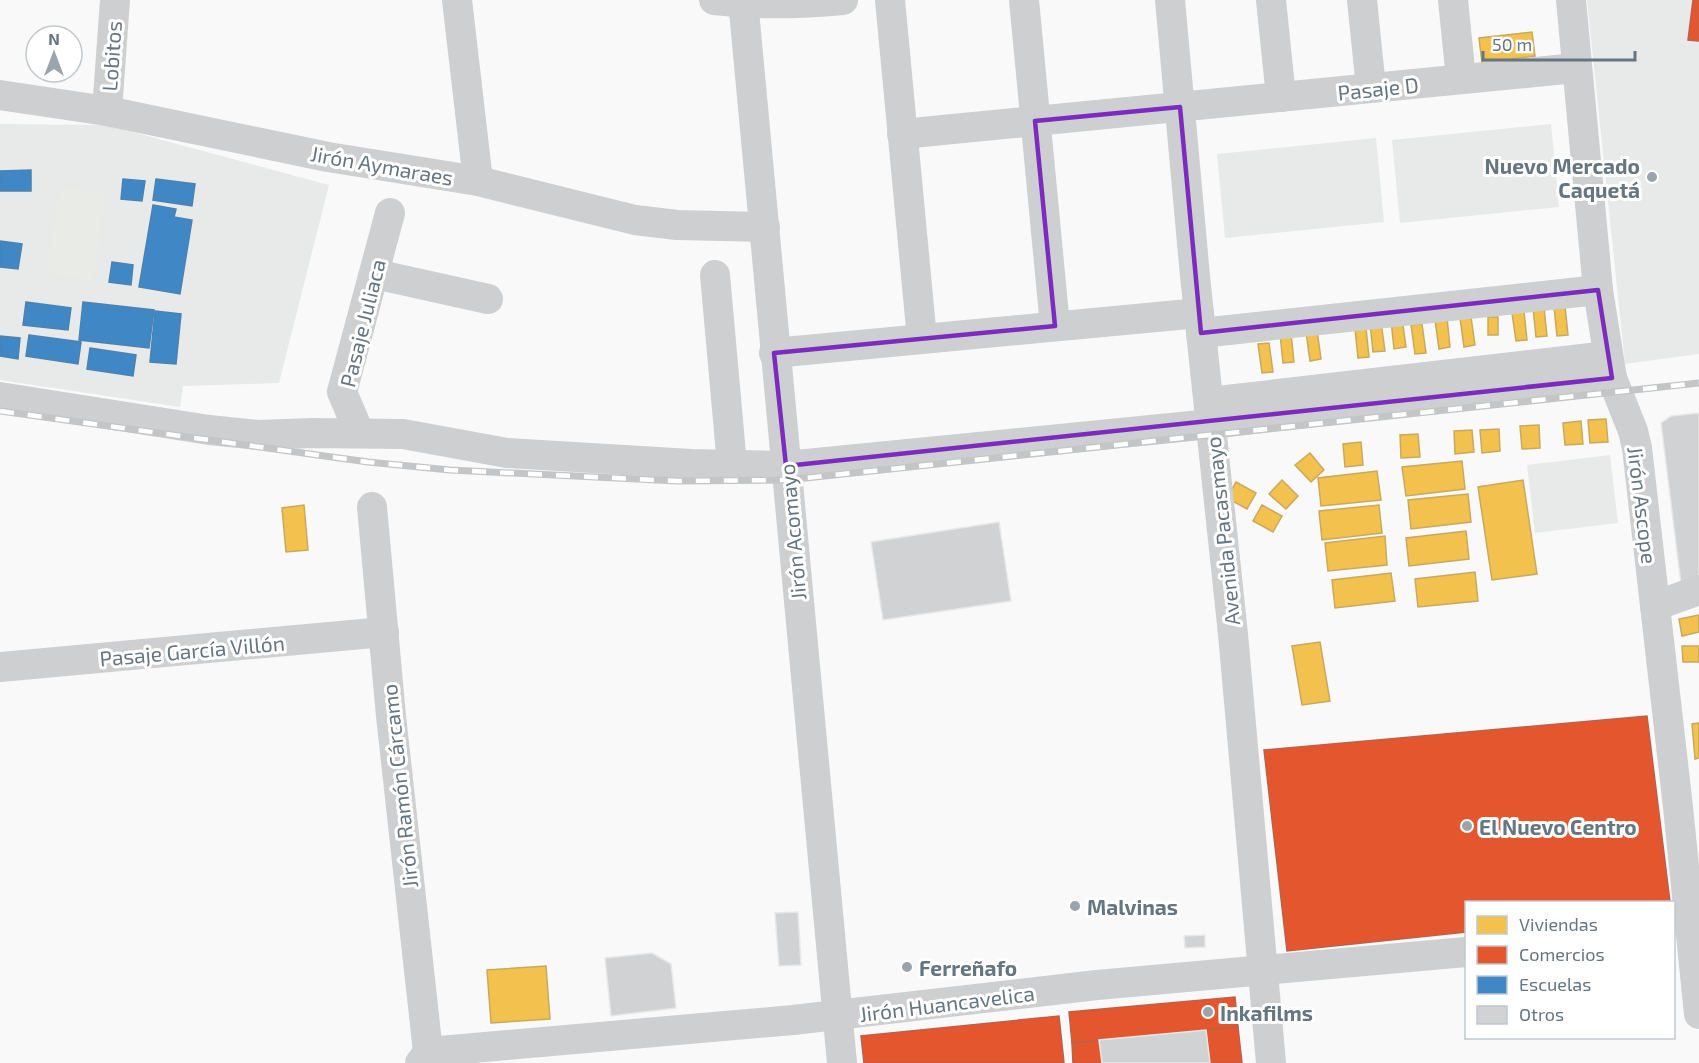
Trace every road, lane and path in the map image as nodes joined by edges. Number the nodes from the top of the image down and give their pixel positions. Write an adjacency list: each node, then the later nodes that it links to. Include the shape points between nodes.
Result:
1 (115, 0): 19 (street, Lobitos)
2 (458, 0): 22 (street)
3 (714, 0): 12 (street)
4 (843, 0): 12 (street, via 803,4)
5 (890, 0): 21 (street)
6 (1024, 0): 20 (street)
7 (1170, 0): 18 (street, Avenida Pacasmayo)
8 (1271, 0): 17 (street)
9 (1362, 0): 15 (street)
10 (1453, 0): 14 (street)
11 (1571, 0): 13 (street, Jirón Ascope)
12 (743, 2): 24 (street, Jirón Acomayo)
13 (1576, 68): 14 (street, Pasaje D); 27 (street, Jirón Ascope)
14 (1461, 79): 15 (street, Pasaje D)
15 (1371, 88): 17 (street, Pasaje D)
16 (0, 95): 19 (street, Jirón Aymaraes)
17 (1281, 97): 18 (street, Pasaje D)
18 (1180, 107): 20 (street, Pasaje D); 29 (street, Avenida Pacasmayo)
19 (107, 111): 22 (street, Jirón Aymaraes, via 328,157)
20 (1035, 121): 21 (street, Pasaje D); 30 (street)
21 (902, 134): 31 (street)
22 (478, 181): 24 (street, Jirón Aymaraes, via 635,220)
23 (390, 213): 25 (street, Pasaje Juliaca)
24 (765, 227): 32 (street, Jirón Acomayo)
25 (375, 274): 28 (street); 36 (street, Pasaje Juliaca, via 342,392)
26 (715, 275): 37 (street)
27 (1598, 290): 29 (street); 33 (street, Jirón Ascope)
28 (488, 299)
29 (1200, 323): 30 (street); 35 (street, Avenida Pacasmayo)
30 (1055, 326): 31 (street)
31 (922, 339): 32 (street)
32 (774, 353): 38 (street, Jirón Acomayo)
33 (1610, 367): 35 (street); 41 (street, Jirón Ascope, via 1637,448)
34 (0, 397): 36 (street, via 249,434)
35 (1210, 413): 38 (street); 47 (street, Avenida Pacasmayo)
36 (359, 432): 37 (street, via 403,434 507,453)
37 (732, 465): 38 (street)
38 (786, 466): 49 (street, Jirón Acomayo)
39 (372, 507): 42 (street, Jirón Ramón Cárcamo)
40 (1699, 590): 41 (street)
41 (1655, 606): 44 (street, Jirón Ascope)
42 (384, 632): 43 (street, Pasaje García Villón); 50 (street, Jirón Ramón Cárcamo)
43 (0, 667)
44 (1689, 806): 45 (street, Jirón Ascope)
45 (1688, 933): 48 (street, Jirón Ascope)
46 (1465, 952): 47 (street, Jirón Huancavelica)
47 (1262, 969): 49 (street, Jirón Huancavelica); 52 (street, Avenida Pacasmayo)
48 (1699, 1014)
49 (837, 1016): 50 (street, Jirón Huancavelica); 51 (street, Jirón Acomayo)
50 (424, 1058)
51 (842, 1063)
52 (1271, 1063)

